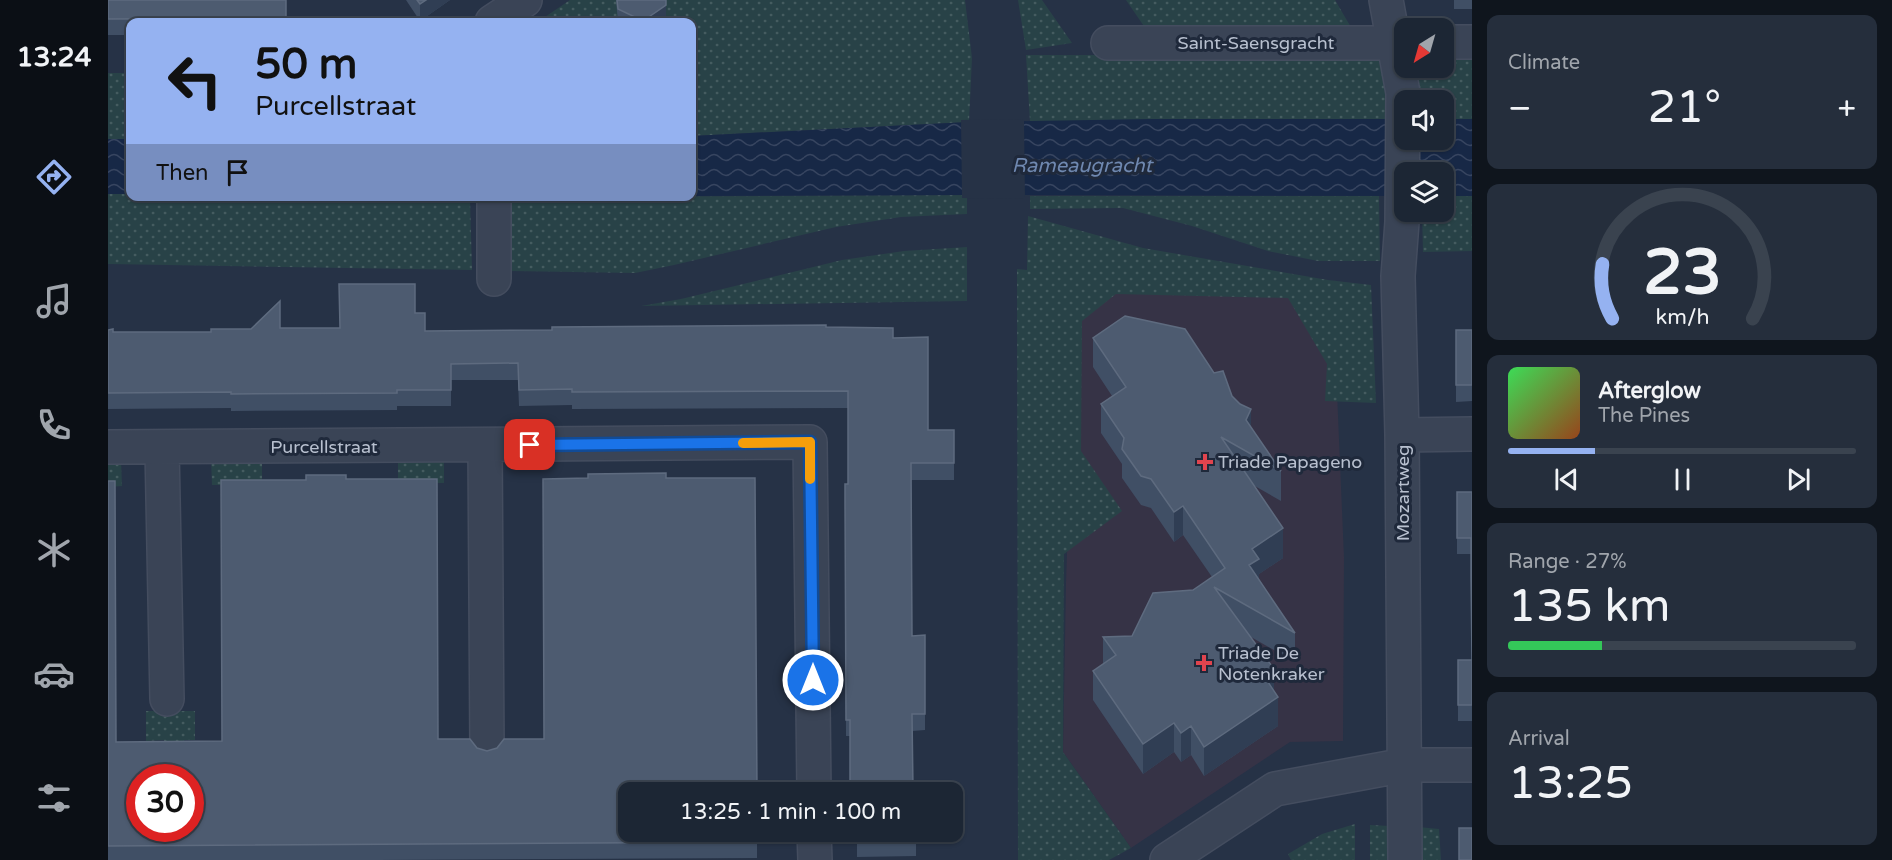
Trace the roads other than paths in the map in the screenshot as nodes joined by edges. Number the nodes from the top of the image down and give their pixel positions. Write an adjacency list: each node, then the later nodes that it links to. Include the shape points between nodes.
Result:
1 (525, 0): 3 (street)
2 (1386, 0): 4 (street)
3 (498, 18)
4 (1394, 26)
5 (1108, 42): 8 (street, Saint-Saensgracht)
6 (1454, 42): 7 (street)
7 (1472, 42)
8 (1394, 43)
9 (1402, 78): 13 (street, Mozartweg, via 1398,276)
10 (494, 201): 11 (street)
11 (494, 279)
12 (1472, 434): 13 (street)
13 (1402, 435): 19 (street, Mozartweg)
14 (485, 446): 16 (street, Purcellstraat); 18 (street); 21 (street, Purcellstraat, via 810,442)
15 (108, 447): 16 (street, Purcellstraat)
16 (162, 448): 17 (street)
17 (166, 699)
18 (487, 748)
19 (1405, 765): 20 (street); 24 (street, via 1275,789); 25 (street, Mozartweg)
20 (1472, 765)
21 (814, 782)
22 (814, 842): 23 (street)
23 (815, 860)
24 (1167, 860)
25 (1405, 860)

